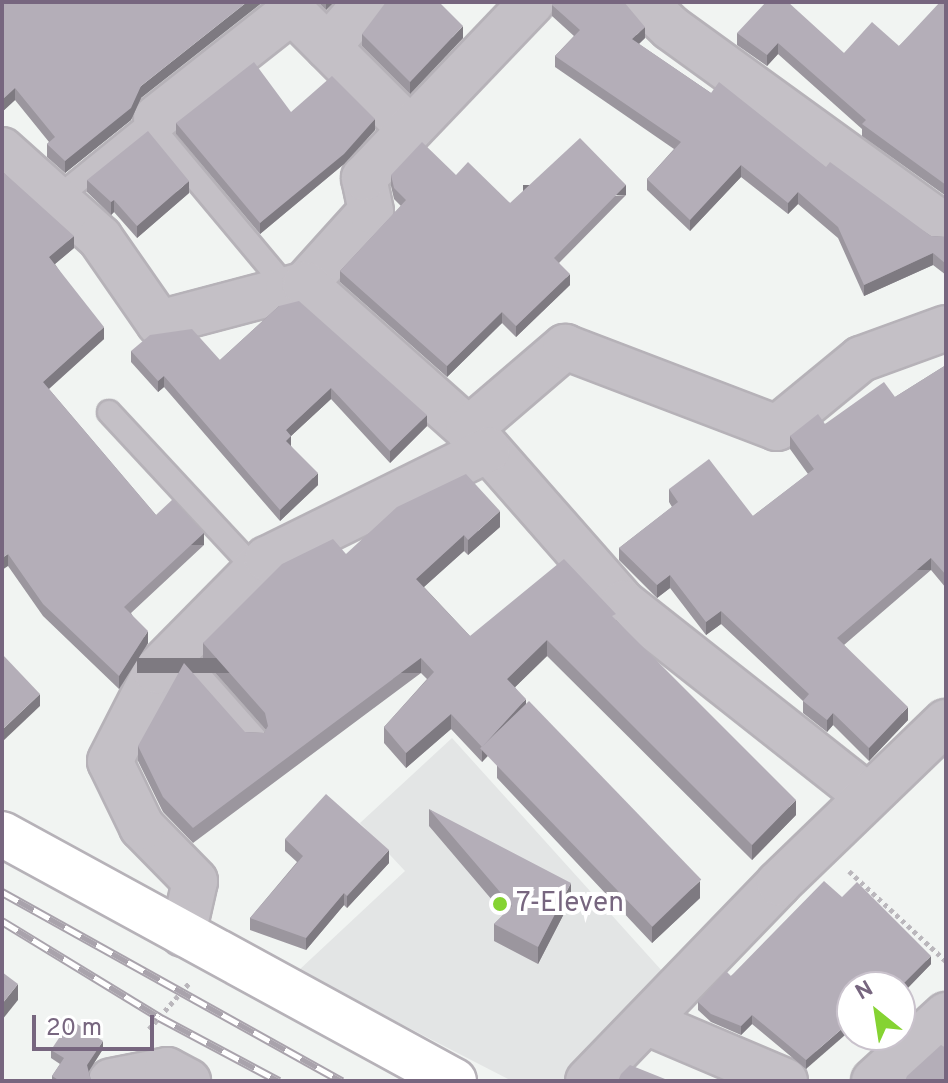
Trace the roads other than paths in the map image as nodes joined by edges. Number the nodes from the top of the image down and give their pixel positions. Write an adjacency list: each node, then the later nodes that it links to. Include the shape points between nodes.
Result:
1 (366, 2): 4 (street)
2 (532, 2): 6 (street)
3 (644, 2): 9 (street, via 671,28)
4 (328, 47): 5 (street, via 292,11); 6 (street)
5 (153, 121): 8 (lane); 10 (lane)
6 (410, 129): 10 (street, via 364,178 371,211)
7 (2, 150): 8 (street)
8 (56, 199): 10 (street, via 100,238 159,323)
9 (946, 227)
10 (296, 286): 13 (street)
11 (946, 328): 13 (street, via 861,359 777,428 565,347)
12 (109, 412): 14 (lane)
13 (478, 440): 14 (street); 18 (street, via 623,603)
14 (256, 570): 15 (street)
15 (176, 649): 17 (lane); 20 (street, via 156,671 110,761 142,827 195,881)
16 (946, 722): 18 (street)
17 (255, 738)
18 (867, 796): 22 (street)
19 (2, 834): 20 (highway)
20 (183, 934): 25 (highway)
21 (946, 1015): 28 (street)
22 (646, 1022): 26 (street); 27 (street)
23 (114, 1075): 24 (street, via 167,1070)
24 (188, 1081)
25 (454, 1081)
26 (588, 1081)
27 (785, 1081)
28 (874, 1081)

